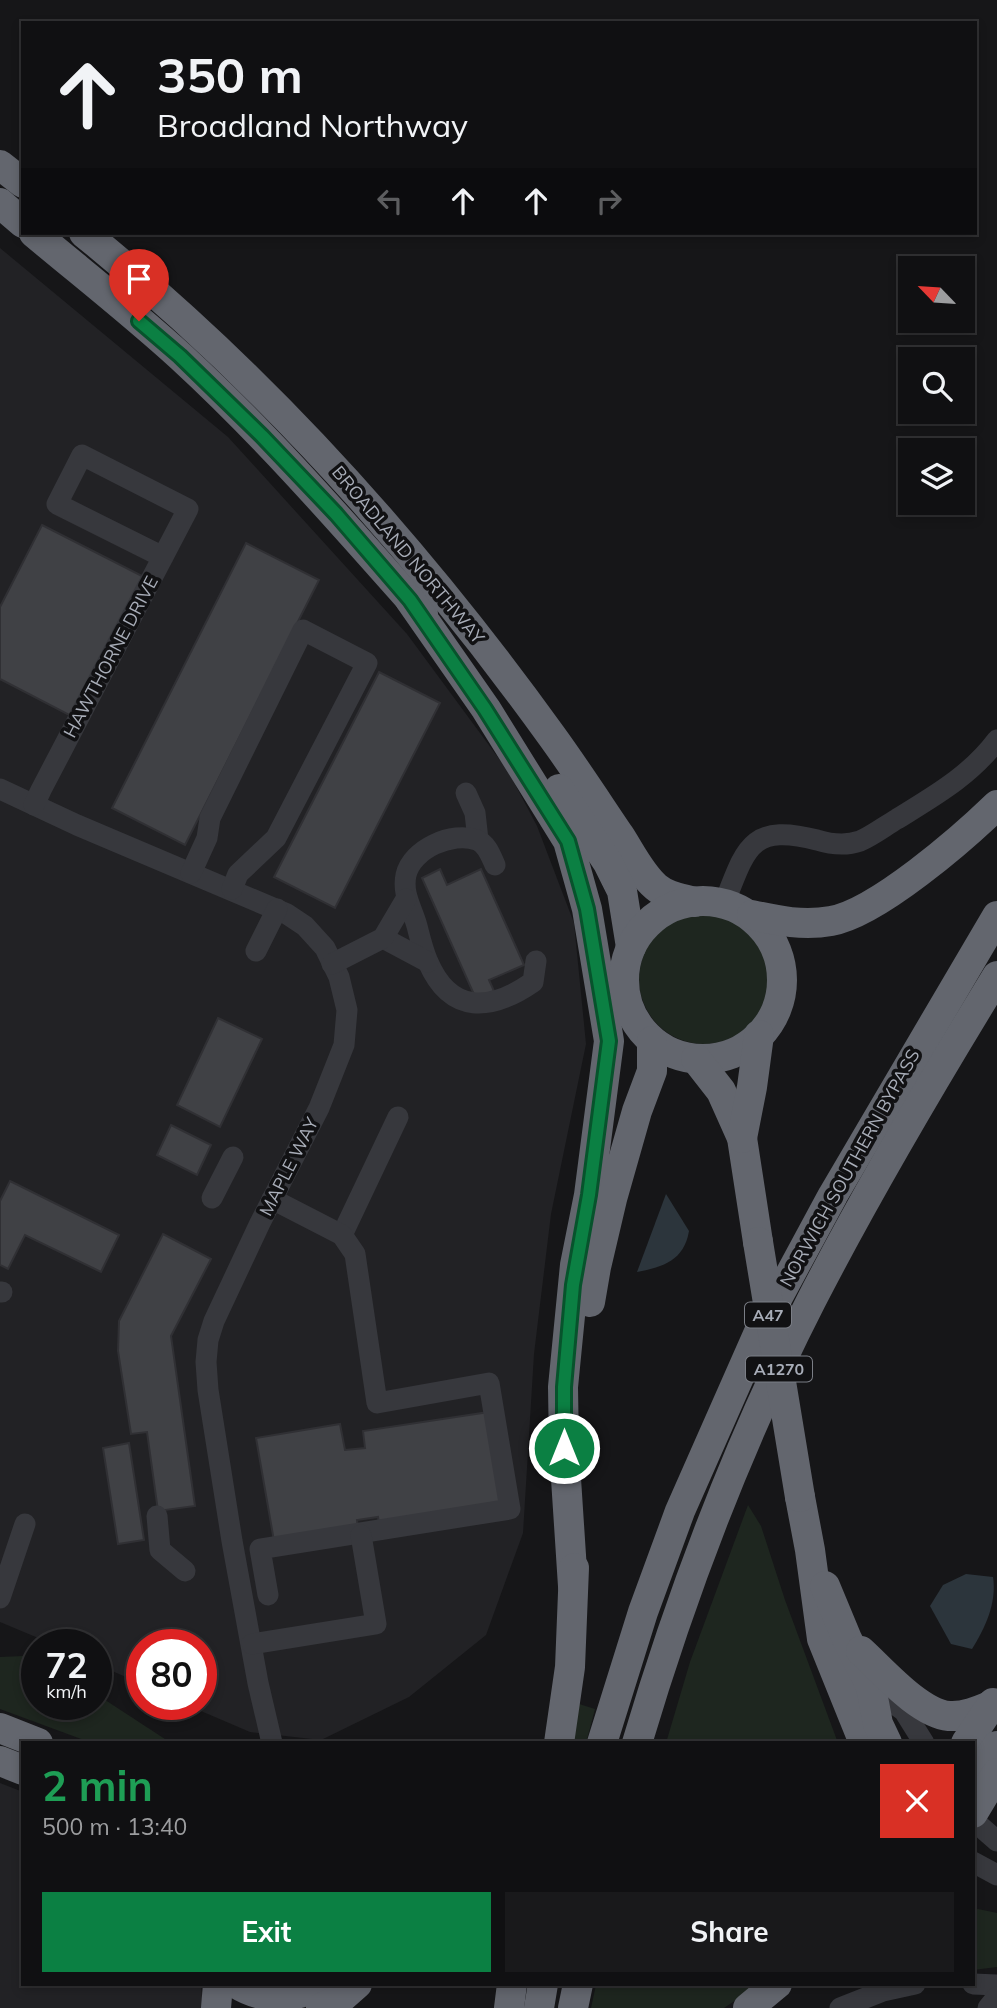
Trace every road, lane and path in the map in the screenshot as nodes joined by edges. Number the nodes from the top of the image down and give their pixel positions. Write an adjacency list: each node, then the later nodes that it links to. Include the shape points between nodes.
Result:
1 (0, 165): 2 (highway)
2 (21, 181)
3 (0, 203): 5 (highway)
4 (0, 209): 6 (highway)
5 (21, 222)
6 (21, 223)
7 (36, 235): 10 (highway, BROADLAND NORTHWAY, via 180,356 336,514)
8 (86, 235): 21 (highway, BROADLAND NORTHWAY, via 211,343 388,527 467,622 578,772 645,876 670,896)
9 (163, 557): 9 (street, HAWTHORNE DRIVE, via 188,509 82,455 57,504); 14 (street, HAWTHORNE DRIVE)
10 (410, 600): 26 (highway, BROADLAND NORTHWAY, via 483,683 608,863 622,891); 46 (highway, via 568,841 587,909 609,1041 575,1265 564,1387)
11 (997, 740): 21 (street, via 954,784 859,842 832,844 784,833 765,836)
12 (0, 789): 14 (street, MAPLE WAY)
13 (466, 793): 16 (street, via 475,813)
14 (34, 805): 18 (street, MAPLE WAY)
15 (997, 805): 23 (highway, via 943,852 851,915 801,923)
16 (478, 840): 17 (street); 20 (street, via 446,839 414,859 404,886)
17 (495, 865)
18 (191, 873): 19 (street, MAPLE WAY); 19 (street, via 207,838 210,818 303,630 367,663 276,838 238,874)
19 (232, 889): 22 (street, MAPLE WAY)
20 (406, 899): 25 (street); 28 (street)
21 (710, 903): 23 (highway); 26 (highway, via 669,909 647,925)
22 (277, 909): 27 (street); 30 (street, MAPLE WAY, via 305,926 325,948)
23 (752, 915): 32 (highway, via 769,938 782,978 776,1009)
24 (997, 916): 57 (highway, NORWICH SOUTHERN BYPASS / A47, via 839,1183 759,1332 675,1524)
25 (383, 938): 28 (street); 30 (street)
26 (631, 947): 33 (highway, via 625,972 626,998 635,1021)
27 (256, 951)
28 (428, 962): 29 (street, via 439,982 475,1005 519,992 533,982)
29 (534, 962)
30 (332, 964): 39 (street, MAPLE WAY, via 344,993 344,1045 319,1108)
31 (997, 976): 58 (highway, NORWICH SOUTHERN BYPASS / A47, via 880,1175 799,1327 695,1565)
32 (759, 1035): 34 (highway, via 730,1054); 36 (highway, A1270)
33 (652, 1041): 34 (highway); 46 (highway, via 652,1071 612,1199 583,1351)
34 (696, 1059): 36 (highway, A1270, via 721,1091)
35 (398, 1118): 40 (street)
36 (742, 1138): 44 (highway, A1270, bridge)
37 (233, 1157): 38 (street)
38 (212, 1198)
39 (272, 1199): 40 (street); 50 (street, MAPLE WAY, via 214,1321 206,1362)
40 (342, 1235): 43 (street, via 355,1254 377,1403 489,1383 510,1509)
41 (157, 1516): 45 (street, via 160,1550)
42 (25, 1524): 48 (street)
43 (361, 1535): 47 (street, via 261,1549); 50 (street, via 376,1624)
44 (810, 1550): 49 (highway, A1270); 59 (highway, A1270, via 821,1639)
45 (186, 1571)
46 (573, 1586): 56 (highway, via 570,1667)
47 (268, 1595)
48 (0, 1598)
49 (847, 1639): 51 (highway, A1270); 52 (highway, via 936,1714 969,1715)
50 (252, 1644): 55 (street, MAPLE WAY)
51 (871, 1687): 60 (highway); 61 (highway); 62 (street, via 904,1711)
52 (995, 1709): 63 (highway); 65 (highway)
53 (0, 1728): 54 (highway)
54 (33, 1741)
55 (271, 1741)
56 (559, 1741)
57 (603, 1741)
58 (638, 1741)
59 (862, 1741)
60 (886, 1741)
61 (903, 1741)
62 (923, 1741)
63 (968, 1741)
64 (997, 1746): 69 (highway)
65 (975, 1754)
66 (0, 1761): 67 (highway)
67 (21, 1769)
68 (997, 1773): 70 (highway)
69 (975, 1778)
70 (975, 1810)
71 (975, 1822): 72 (street)
72 (997, 1841)
73 (975, 1863): 74 (street)
74 (997, 1874)
75 (975, 1984): 85 (street)
76 (218, 1986): 88 (highway)
77 (240, 1986): 87 (highway)
78 (321, 1986): 87 (highway)
79 (355, 1986): 89 (highway)
80 (512, 1986): 90 (highway)
81 (543, 1986): 91 (highway)
82 (578, 1986): 92 (highway)
83 (775, 1986): 93 (highway)
84 (906, 1986): 94 (street)
85 (997, 1986)
86 (997, 1997): 95 (street)
87 (279, 2002)
88 (216, 2008)
89 (321, 2008)
90 (509, 2008)
91 (539, 2008)
92 (573, 2008)
93 (748, 2008)
94 (840, 2008)
95 (988, 2008)

